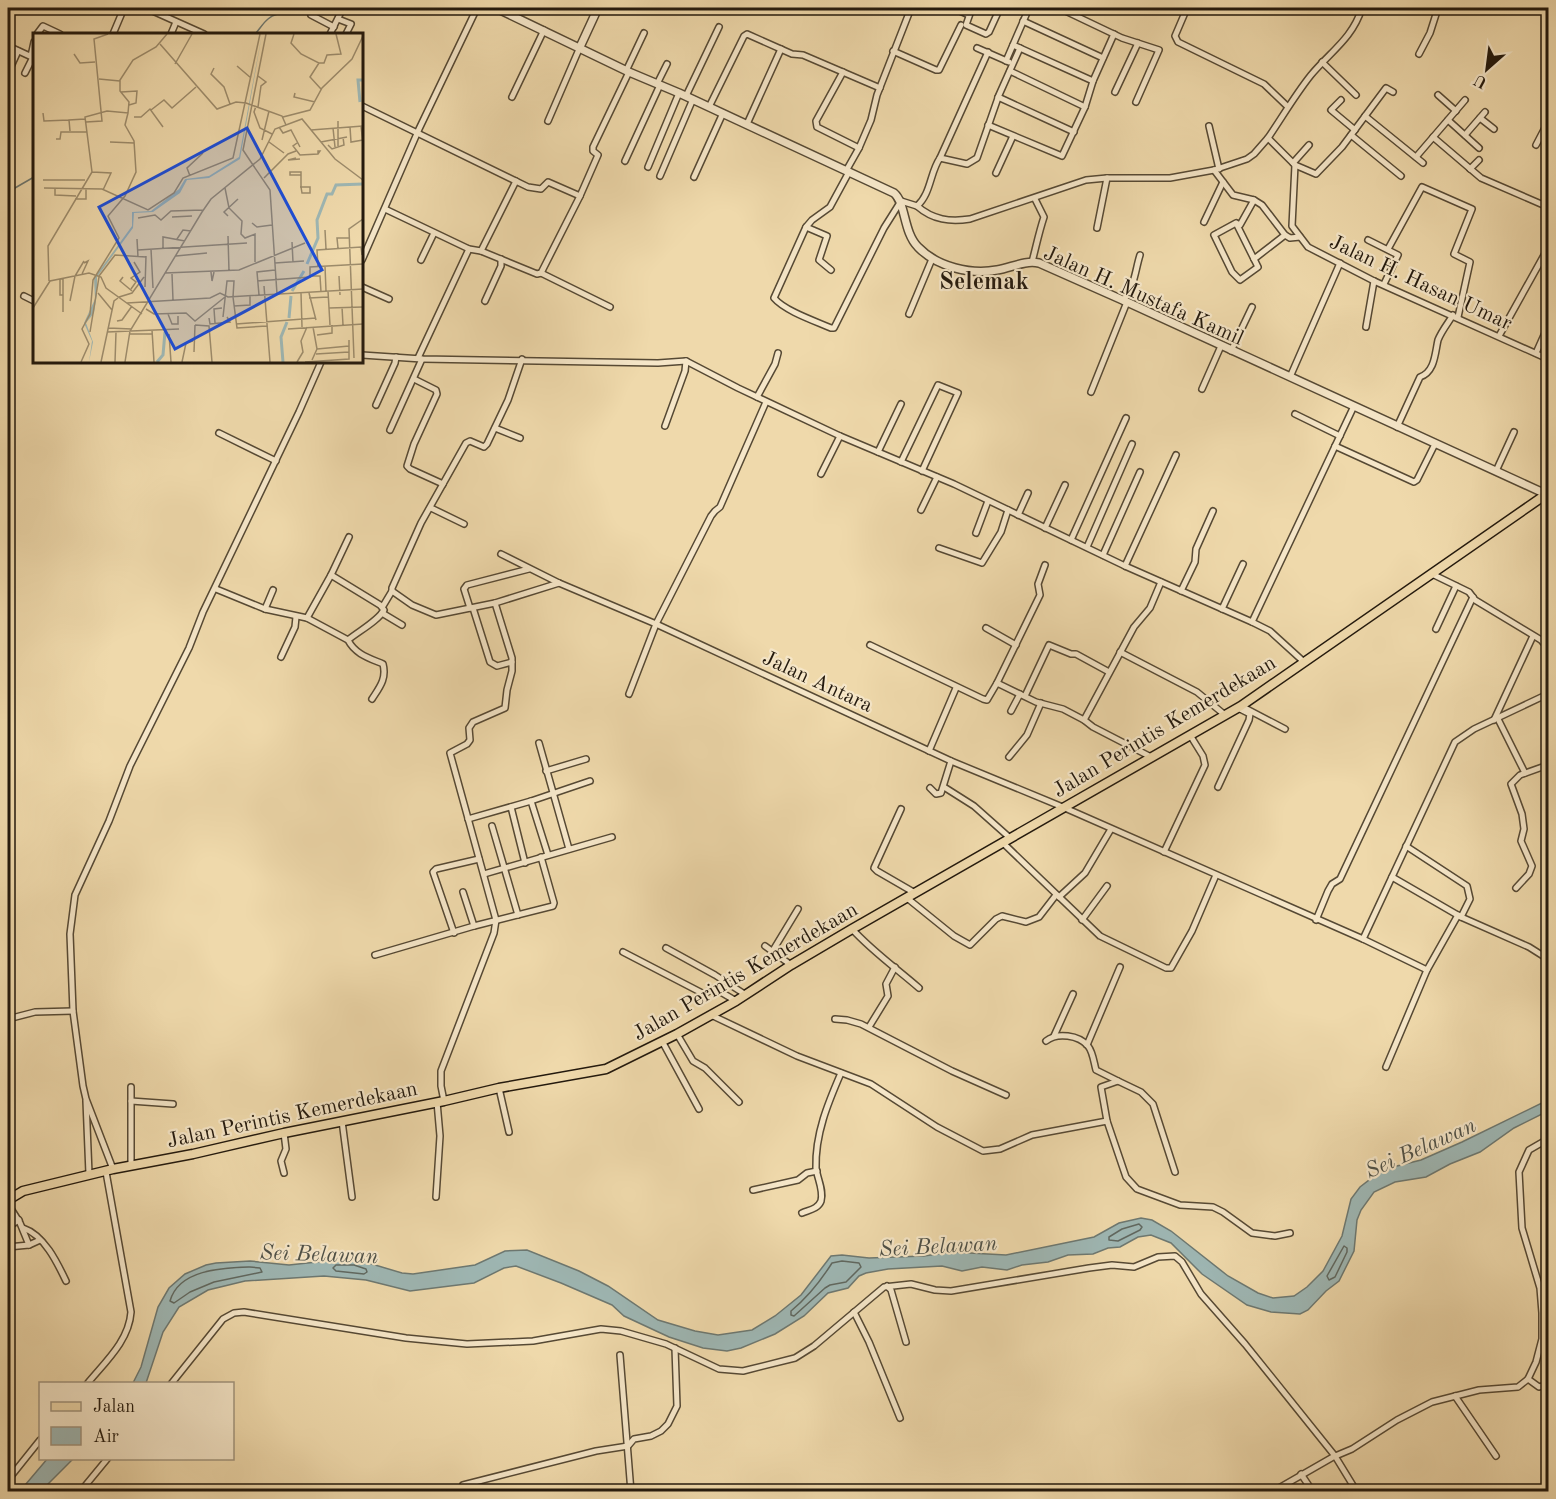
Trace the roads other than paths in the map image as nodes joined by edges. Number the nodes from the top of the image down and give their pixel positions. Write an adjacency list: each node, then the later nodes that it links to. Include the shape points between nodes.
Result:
1 (124, 8): 27 (street)
2 (147, 8): 20 (street)
3 (343, 8): 18 (street)
4 (477, 8): 84 (street)
5 (496, 8): 24 (street)
6 (598, 8): 37 (street)
7 (911, 8): 42 (street)
8 (953, 8): 17 (street)
9 (972, 8): 17 (street)
10 (1000, 8): 17 (street, via 986,34 966,25)
11 (1029, 8): 19 (street)
12 (1059, 8): 33 (street)
13 (1186, 8): 69 (street, via 1175,36 1178,42 1264,84)
14 (1362, 8): 48 (street, via 1352,31)
15 (1438, 8): 44 (street)
16 (311, 15): 22 (street)
17 (969, 15)
18 (338, 18): 22 (street); 31 (street, via 351,24)
19 (1023, 21): 35 (street); 46 (street)
20 (176, 22): 28 (street); 29 (street)
21 (961, 25): 42 (street, via 939,70)
22 (334, 27): 30 (street)
23 (719, 27): 62 (street)
24 (544, 30): 37 (street); 63 (street)
25 (38, 33): 26 (street, via 43,26)
26 (58, 33)
27 (113, 33)
28 (171, 33)
29 (196, 33)
30 (331, 33)
31 (346, 33)
32 (644, 33): 51 (street)
33 (1114, 34): 34 (street); 46 (street)
34 (1138, 43): 58 (street); 67 (street, via 1159,53)
35 (1013, 45): 39 (street); 47 (street)
36 (8, 46): 41 (street)
37 (580, 47): 51 (street); 78 (street)
38 (977, 48): 43 (street)
39 (1020, 48): 50 (street); 55 (street)
40 (781, 49): 52 (street); 70 (street, via 744,36); 80 (street)
41 (18, 51): 45 (street); 53 (street)
42 (893, 51): 57 (street)
43 (988, 52): 47 (street); 96 (street)
44 (1419, 54)
45 (33, 57): 54 (street)
46 (1103, 58): 55 (street)
47 (1006, 61): 50 (street)
48 (1322, 62): 60 (street); 69 (street)
49 (667, 64): 56 (street)
50 (1011, 68): 64 (street); 71 (street)
51 (627, 71): 56 (street); 112 (street, via 593,147 598,155)
52 (843, 72): 57 (street); 93 (street, via 816,124)
53 (8, 74)
54 (25, 74)
55 (1094, 81): 71 (street)
56 (658, 84): 62 (street); 98 (street)
57 (880, 88): 93 (street)
58 (1115, 92)
59 (1393, 92): 75 (street, via 1386,88)
60 (1356, 95)
61 (1438, 95): 72 (street)
62 (686, 96): 70 (street); 101 (street); 106 (street)
63 (512, 97)
64 (998, 97): 81 (street); 85 (street)
65 (1341, 100): 86 (street, via 1331,110)
66 (1465, 100): 72 (street)
67 (1136, 102)
68 (363, 106): 84 (street)
69 (1287, 106): 90 (street)
70 (709, 107): 74 (street)
71 (1085, 107): 85 (street)
72 (1456, 111): 77 (street)
73 (1485, 112): 76 (street)
74 (723, 113): 80 (street); 108 (street)
75 (1365, 116): 86 (street); 95 (street)
76 (1480, 118): 83 (street); 87 (street)
77 (1448, 120): 87 (street); 89 (street)
78 (548, 121)
79 (1548, 122): 92 (street)
80 (747, 124): 104 (street)
81 (988, 125): 88 (street); 96 (street, via 972,162)
82 (1209, 126): 103 (street)
83 (1494, 129)
84 (418, 132): 110 (street); 118 (street)
85 (1074, 132): 88 (street, via 1062,156)
86 (1353, 132): 100 (street, via 1316,174); 107 (street)
87 (1465, 135): 94 (street)
88 (1013, 136): 105 (street)
89 (1433, 137): 95 (street); 102 (street)
90 (1268, 138): 100 (street); 103 (street, via 1254,154)
91 (1309, 145): 100 (street)
92 (1536, 145)
93 (859, 148): 104 (street)
94 (1479, 148)
95 (1416, 157): 99 (street)
96 (940, 158): 116 (street)
97 (1479, 160): 102 (street)
98 (625, 161)
99 (1423, 163)
100 (1294, 164): 125 (street, Jalan H. Hasan Umar, via 1292,226)
101 (648, 167)
102 (1470, 169): 117 (street, via 1481,178)
103 (1217, 170): 109 (street, via 1170,178); 111 (street)
104 (848, 171): 115 (street, via 894,193); 121 (street, via 830,207)
105 (996, 173)
106 (660, 176)
107 (1401, 176)
108 (694, 177)
109 (1107, 178): 113 (street, via 1086,180); 122 (street)
110 (516, 181): 112 (street, via 542,189 548,182); 130 (street)
111 (1223, 182): 114 (street, via 1237,197); 119 (street)
112 (580, 196): 140 (street)
113 (1035, 199): 116 (street, via 962,220 937,219); 137 (street, via 1044,217)
114 (1254, 200): 120 (street, via 1244,221); 124 (street)
115 (901, 201): 116 (street); 121 (street, via 834,328 774,298); 134 (street, Jalan H. Mustafa Kamil, via 913,240)
116 (917, 206)
117 (1548, 206)
118 (386, 209): 123 (street); 132 (street)
119 (1204, 222)
120 (1236, 223): 135 (street); 135 (street, via 1216,232 1214,237 1240,280 1257,269)
121 (806, 227): 139 (street, via 827,236 819,260)
122 (1097, 228)
123 (434, 233): 128 (street); 136 (street)
124 (1285, 235): 125 (street); 135 (street)
125 (1300, 237): 138 (street, Jalan H. Hasan Umar, via 1308,247)
126 (1368, 240): 129 (street)
127 (1548, 248): 155 (street)
128 (469, 249): 130 (street); 162 (street)
129 (1388, 249): 142 (street, via 1398,256); 152 (street, via 1422,187 1472,209 1454,254 1470,262)
130 (481, 251): 133 (street)
131 (1140, 255): 148 (street, via 1137,274)
132 (363, 258)
133 (501, 259): 140 (street); 147 (street)
134 (932, 259): 137 (street, Jalan H. Mustafa Kamil, via 950,267 987,271); 151 (street)
135 (1254, 259)
136 (420, 260)
137 (1032, 262): 148 (street, Jalan H. Mustafa Kamil)
138 (1340, 263): 141 (street, Jalan H. Hasan Umar); 167 (street)
139 (831, 270)
140 (541, 273): 149 (street)
141 (1374, 281): 142 (street, Jalan H. Hasan Umar); 154 (street)
142 (1384, 284): 152 (street, Jalan H. Hasan Umar)
143 (363, 287): 145 (street)
144 (24, 296): 146 (street)
145 (389, 299)
146 (33, 300)
147 (485, 301)
148 (1125, 301): 156 (street, Jalan H. Mustafa Kamil); 170 (street)
149 (610, 307)
150 (1252, 307): 157 (street)
151 (909, 314)
152 (1455, 316): 155 (street, Jalan H. Hasan Umar); 179 (street, via 1438,341 1432,365 1420,377)
153 (1548, 326): 159 (street)
154 (1366, 327)
155 (1499, 336): 159 (street, Jalan H. Hasan Umar)
156 (1221, 346): 157 (street, Jalan H. Mustafa Kamil); 169 (street)
157 (1231, 351): 167 (street, Jalan H. Mustafa Kamil)
158 (778, 352): 171 (street)
159 (1536, 353): 164 (street, Jalan H. Hasan Umar)
160 (363, 355): 161 (street)
161 (396, 357): 162 (street); 174 (street)
162 (420, 359): 163 (street); 168 (street)
163 (522, 359): 165 (street); 180 (street)
164 (1548, 359)
165 (686, 361): 171 (street); 178 (street)
166 (321, 363): 192 (street)
167 (1290, 377): 175 (street, Jalan H. Mustafa Kamil)
168 (414, 379): 181 (street); 199 (street, via 437,394 407,466)
169 (1202, 389)
170 (1090, 392)
171 (757, 397): 172 (street)
172 (766, 402): 184 (street); 241 (street, via 720,507 711,516)
173 (901, 404): 190 (street)
174 (376, 405)
175 (1354, 406): 179 (street, Jalan H. Mustafa Kamil); 185 (street)
176 (1295, 414): 185 (street)
177 (1126, 418): 213 (street)
178 (665, 426)
179 (1397, 427): 188 (street, Jalan H. Mustafa Kamil)
180 (495, 428): 186 (street); 199 (street, via 486,446 466,443)
181 (390, 430)
182 (1514, 432): 195 (street)
183 (219, 434): 192 (street)
184 (840, 436): 190 (street); 197 (street)
185 (1340, 436): 189 (street)
186 (520, 438)
187 (1132, 444): 214 (street)
188 (1435, 444): 189 (street, via 1414,482); 195 (street, Jalan H. Mustafa Kamil)
189 (1335, 446): 240 (street)
190 (878, 452): 193 (street)
191 (1176, 455): 220 (street)
192 (276, 461): 227 (street)
193 (901, 462): 194 (street); 194 (street, via 938,385 958,393)
194 (921, 471): 198 (street)
195 (1496, 471): 202 (street, Jalan H. Mustafa Kamil)
196 (1140, 472): 217 (street)
197 (821, 474)
198 (937, 477): 203 (street); 205 (street)
199 (443, 484): 204 (street)
200 (1065, 485): 210 (street)
201 (1028, 493): 208 (street)
202 (1548, 494): 222 (main road, Jalan Perintis Kemerdekaan)
203 (988, 501): 206 (street); 211 (street)
204 (431, 508): 209 (street); 229 (street)
205 (921, 510)
206 (1008, 510): 208 (street); 215 (street, via 1001,532 981,563)
207 (1213, 511): 230 (street)
208 (1018, 515): 210 (street)
209 (464, 524)
210 (1045, 528): 213 (street)
211 (976, 532)
212 (349, 537): 223 (street)
213 (1071, 540): 214 (street)
214 (1087, 547): 217 (street)
215 (939, 548)
216 (501, 554): 221 (street, Jalan Antara)
217 (1103, 555): 220 (street)
218 (1243, 564): 236 (street)
219 (1045, 565): 248 (street, via 1038,584 1040,596)
220 (1125, 566): 224 (street)
221 (529, 569): 225 (street, Jalan Antara); 234 (street, via 467,585 464,589)
222 (1432, 574): 226 (street); 253 (main road, Jalan Perintis Kemerdekaan)
223 (331, 575): 233 (street); 239 (street)
224 (1161, 582): 230 (street); 250 (street, via 1150,608)
225 (559, 583): 232 (street); 241 (street, Jalan Antara)
226 (1456, 586): 231 (street); 244 (street)
227 (216, 590): 235 (street); 332 (street, via 139,746 77,887 70,934)
228 (273, 590): 235 (street)
229 (392, 591): 233 (street); 234 (street, via 436,615)
230 (1181, 591): 236 (street)
231 (1473, 597): 245 (street); 313 (street, via 1340,879 1332,884)
232 (495, 603): 234 (street); 252 (street)
233 (383, 606): 237 (street)
234 (471, 608): 252 (street, via 490,662 497,666)
235 (265, 609): 238 (street)
236 (1222, 609): 240 (street)
237 (382, 614): 242 (street); 246 (street)
238 (296, 617): 239 (street); 251 (street)
239 (307, 618): 246 (street)
240 (1252, 622): 253 (street, via 1287,644)
241 (656, 624): 257 (street); 270 (street, Jalan Antara)
242 (402, 625)
243 (986, 628): 248 (street)
244 (1436, 629)
245 (1533, 636): 249 (street); 265 (street)
246 (348, 640): 260 (street, via 359,653 383,664 384,681)
247 (870, 645): 256 (street)
248 (1016, 645): 255 (street)
249 (1548, 648)
250 (1120, 652): 254 (street); 264 (street, via 1197,692)
251 (281, 657)
252 (512, 662): 287 (street, via 505,708 472,722 470,740 450,753)
253 (1304, 662): 262 (main road, Jalan Perintis Kemerdekaan)
254 (1109, 672): 259 (street, via 1049,645); 266 (street)
255 (998, 683): 256 (street, via 987,700); 259 (street)
256 (956, 688): 270 (street)
257 (629, 694)
258 (1548, 694): 265 (street)
259 (1022, 695): 261 (street); 263 (street)
260 (372, 699)
261 (1041, 704): 266 (street); 271 (street, via 1027,735)
262 (1239, 707): 264 (main road, Jalan Perintis Kemerdekaan); 267 (street); 280 (street, via 1250,714 1249,720)
263 (1011, 711)
264 (1225, 715): 268 (main road, Jalan Perintis Kemerdekaan)
265 (1496, 719): 277 (street); 292 (street, via 1455,742)
266 (1084, 720): 272 (street)
267 (1285, 729)
268 (1190, 735): 272 (main road, Jalan Perintis Kemerdekaan); 294 (street, via 1205,765)
269 (539, 743): 276 (street)
270 (929, 751): 274 (street, Jalan Antara)
271 (1009, 757)
272 (1151, 758): 285 (main road, Jalan Perintis Kemerdekaan)
273 (586, 759): 276 (street)
274 (951, 761): 279 (street); 285 (street, Jalan Antara)
275 (1548, 765): 277 (street)
276 (546, 771): 282 (street)
277 (1524, 773): 303 (street, via 1511,787 1522,814 1521,841 1532,866)
278 (590, 781): 282 (street)
279 (944, 787): 281 (street, via 939,795); 291 (street, via 974,806)
280 (1218, 787)
281 (930, 788)
282 (554, 794): 283 (street); 293 (street)
283 (531, 801): 284 (street); 295 (street)
284 (511, 807): 287 (street); 297 (street)
285 (1065, 808): 289 (street, Jalan Antara); 291 (main road, Jalan Perintis Kemerdekaan)
286 (901, 809): 305 (street, via 874,868)
287 (468, 819): 296 (street)
288 (492, 826): 298 (street)
289 (1111, 829): 294 (street, Jalan Antara); 306 (street, via 1085,873)
290 (612, 837): 293 (street)
291 (1006, 840): 305 (main road, Jalan Perintis Kemerdekaan); 306 (street)
292 (1406, 846): 301 (street); 310 (street, via 1467,886 1470,899)
293 (569, 849): 295 (street)
294 (1164, 852): 300 (street, Jalan Antara)
295 (545, 856): 297 (street); 309 (street, via 554,903)
296 (479, 859): 299 (street); 316 (street, via 433,872)
297 (525, 863): 298 (street)
298 (506, 868): 299 (street); 309 (street)
299 (484, 874): 311 (street)
300 (1215, 875): 312 (street, via 1192,931 1171,968 1105,939); 313 (street, Jalan Antara)
301 (1392, 877): 310 (street); 317 (street)
302 (1107, 886): 312 (street)
303 (1516, 888)
304 (463, 892): 314 (street)
305 (916, 894): 307 (main road, Jalan Perintis Kemerdekaan)
306 (1058, 896): 307 (street, via 1039,917 1026,922 1002,916 996,919 970,945); 312 (street)
307 (907, 898): 315 (main road, Jalan Perintis Kemerdekaan)
308 (798, 909): 321 (street)
309 (518, 915): 311 (street)
310 (1460, 916): 323 (street, via 1529,946); 327 (street)
311 (496, 920): 314 (street); 350 (street, via 441,1071)
312 (1082, 920)
313 (1316, 920): 317 (street, Jalan Antara)
314 (474, 926): 316 (street)
315 (852, 929): 324 (main road, Jalan Perintis Kemerdekaan); 325 (street, via 870,949)
316 (454, 933): 322 (street)
317 (1363, 939): 327 (street, Jalan Antara)
318 (765, 946): 321 (street)
319 (666, 948): 330 (street)
320 (622, 952): 331 (street, via 704,994 714,988)
321 (772, 952): 324 (street)
322 (375, 955)
323 (1548, 959)
324 (791, 965): 330 (main road, Jalan Perintis Kemerdekaan)
325 (895, 967): 328 (street); 336 (street, via 886,984 888,996)
326 (1120, 967): 341 (street)
327 (1427, 970): 342 (street)
328 (919, 988)
329 (1073, 994): 338 (street)
330 (746, 995): 331 (main road, Jalan Perintis Kemerdekaan)
331 (736, 1001): 333 (main road, Jalan Perintis Kemerdekaan)
332 (73, 1011): 334 (street, via 35,1012); 348 (street)
333 (710, 1014): 337 (main road, Jalan Perintis Kemerdekaan); 343 (street)
334 (8, 1019)
335 (835, 1019): 336 (street)
336 (869, 1027): 347 (street)
337 (677, 1034): 339 (main road, Jalan Perintis Kemerdekaan); 351 (street, via 693,1061)
338 (1054, 1036): 340 (street); 341 (street, via 1071,1036)
339 (662, 1041): 346 (main road, Jalan Perintis Kemerdekaan, via 606,1069); 353 (street)
340 (1046, 1041)
341 (1087, 1045): 344 (street, via 1096,1070)
342 (1386, 1067)
343 (841, 1073): 355 (street, via 871,1084 937,1127 983,1151 1000,1149 1032,1135); 361 (street, via 821,1125 816,1147)
344 (1118, 1081): 355 (street, via 1101,1086); 362 (street, via 1150,1099)
345 (131, 1087): 349 (street)
346 (499, 1088): 350 (main road, Jalan Perintis Kemerdekaan); 357 (street)
347 (1006, 1095)
348 (86, 1099): 360 (street); 364 (street)
349 (131, 1101): 352 (street); 359 (street)
350 (440, 1102): 354 (main road, Jalan Perintis Kemerdekaan); 367 (street)
351 (739, 1102)
352 (173, 1104)
353 (699, 1108)
354 (342, 1121): 356 (main road, Jalan Perintis Kemerdekaan); 366 (street)
355 (1107, 1121): 373 (street, via 1126,1177 1137,1189 1180,1205 1213,1207 1252,1233)
356 (284, 1132): 359 (main road, Jalan Perintis Kemerdekaan); 363 (street)
357 (509, 1132)
358 (1548, 1138): 383 (street, via 1530,1150 1519,1172 1522,1228 1540,1288 1542,1313 1542,1339)
359 (131, 1166): 360 (main road, Jalan Perintis Kemerdekaan)
360 (110, 1170): 364 (main road, Jalan Perintis Kemerdekaan); 384 (street, via 131,1321 126,1336)
361 (817, 1171): 365 (street, via 798,1180); 369 (street, via 821,1201)
362 (1175, 1172)
363 (284, 1173)
364 (89, 1174): 368 (main road, Jalan Perintis Kemerdekaan, via 23,1191)
365 (753, 1190)
366 (352, 1197)
367 (436, 1197)
368 (8, 1202): 370 (street)
369 (802, 1213)
370 (19, 1220): 371 (street); 372 (street)
371 (23, 1228): 374 (street); 375 (street)
372 (8, 1233)
373 (1290, 1233)
374 (40, 1240): 375 (street); 377 (street)
375 (29, 1245): 376 (street)
376 (8, 1247)
377 (66, 1281)
378 (887, 1286): 379 (street); 380 (street); 391 (street, via 910,1284 951,1291 1089,1268 1134,1267 1158,1257 1174,1256)
379 (854, 1312): 381 (street, via 795,1358 760,1368 725,1371); 388 (street)
380 (906, 1342)
381 (675, 1348): 385 (street, via 621,1331 601,1329 524,1342 438,1342 244,1312 223,1319); 390 (street, via 677,1406 665,1429 634,1439)
382 (620, 1355): 390 (street)
383 (1528, 1379): 386 (street, via 1539,1387); 387 (street, via 1518,1387)
384 (88, 1382)
385 (172, 1382)
386 (1548, 1384)
387 (1455, 1396): 391 (street, via 1416,1410); 392 (street)
388 (900, 1418)
389 (39, 1441): 395 (street)
390 (628, 1446): 396 (street); 398 (street)
391 (1335, 1456): 394 (street); 401 (street)
392 (1496, 1456)
393 (106, 1460): 397 (street)
394 (1301, 1474): 399 (street); 400 (street)
395 (8, 1480)
396 (463, 1485)
397 (80, 1491)
398 (631, 1491)
399 (1272, 1491)
400 (1312, 1491)
401 (1357, 1491)

